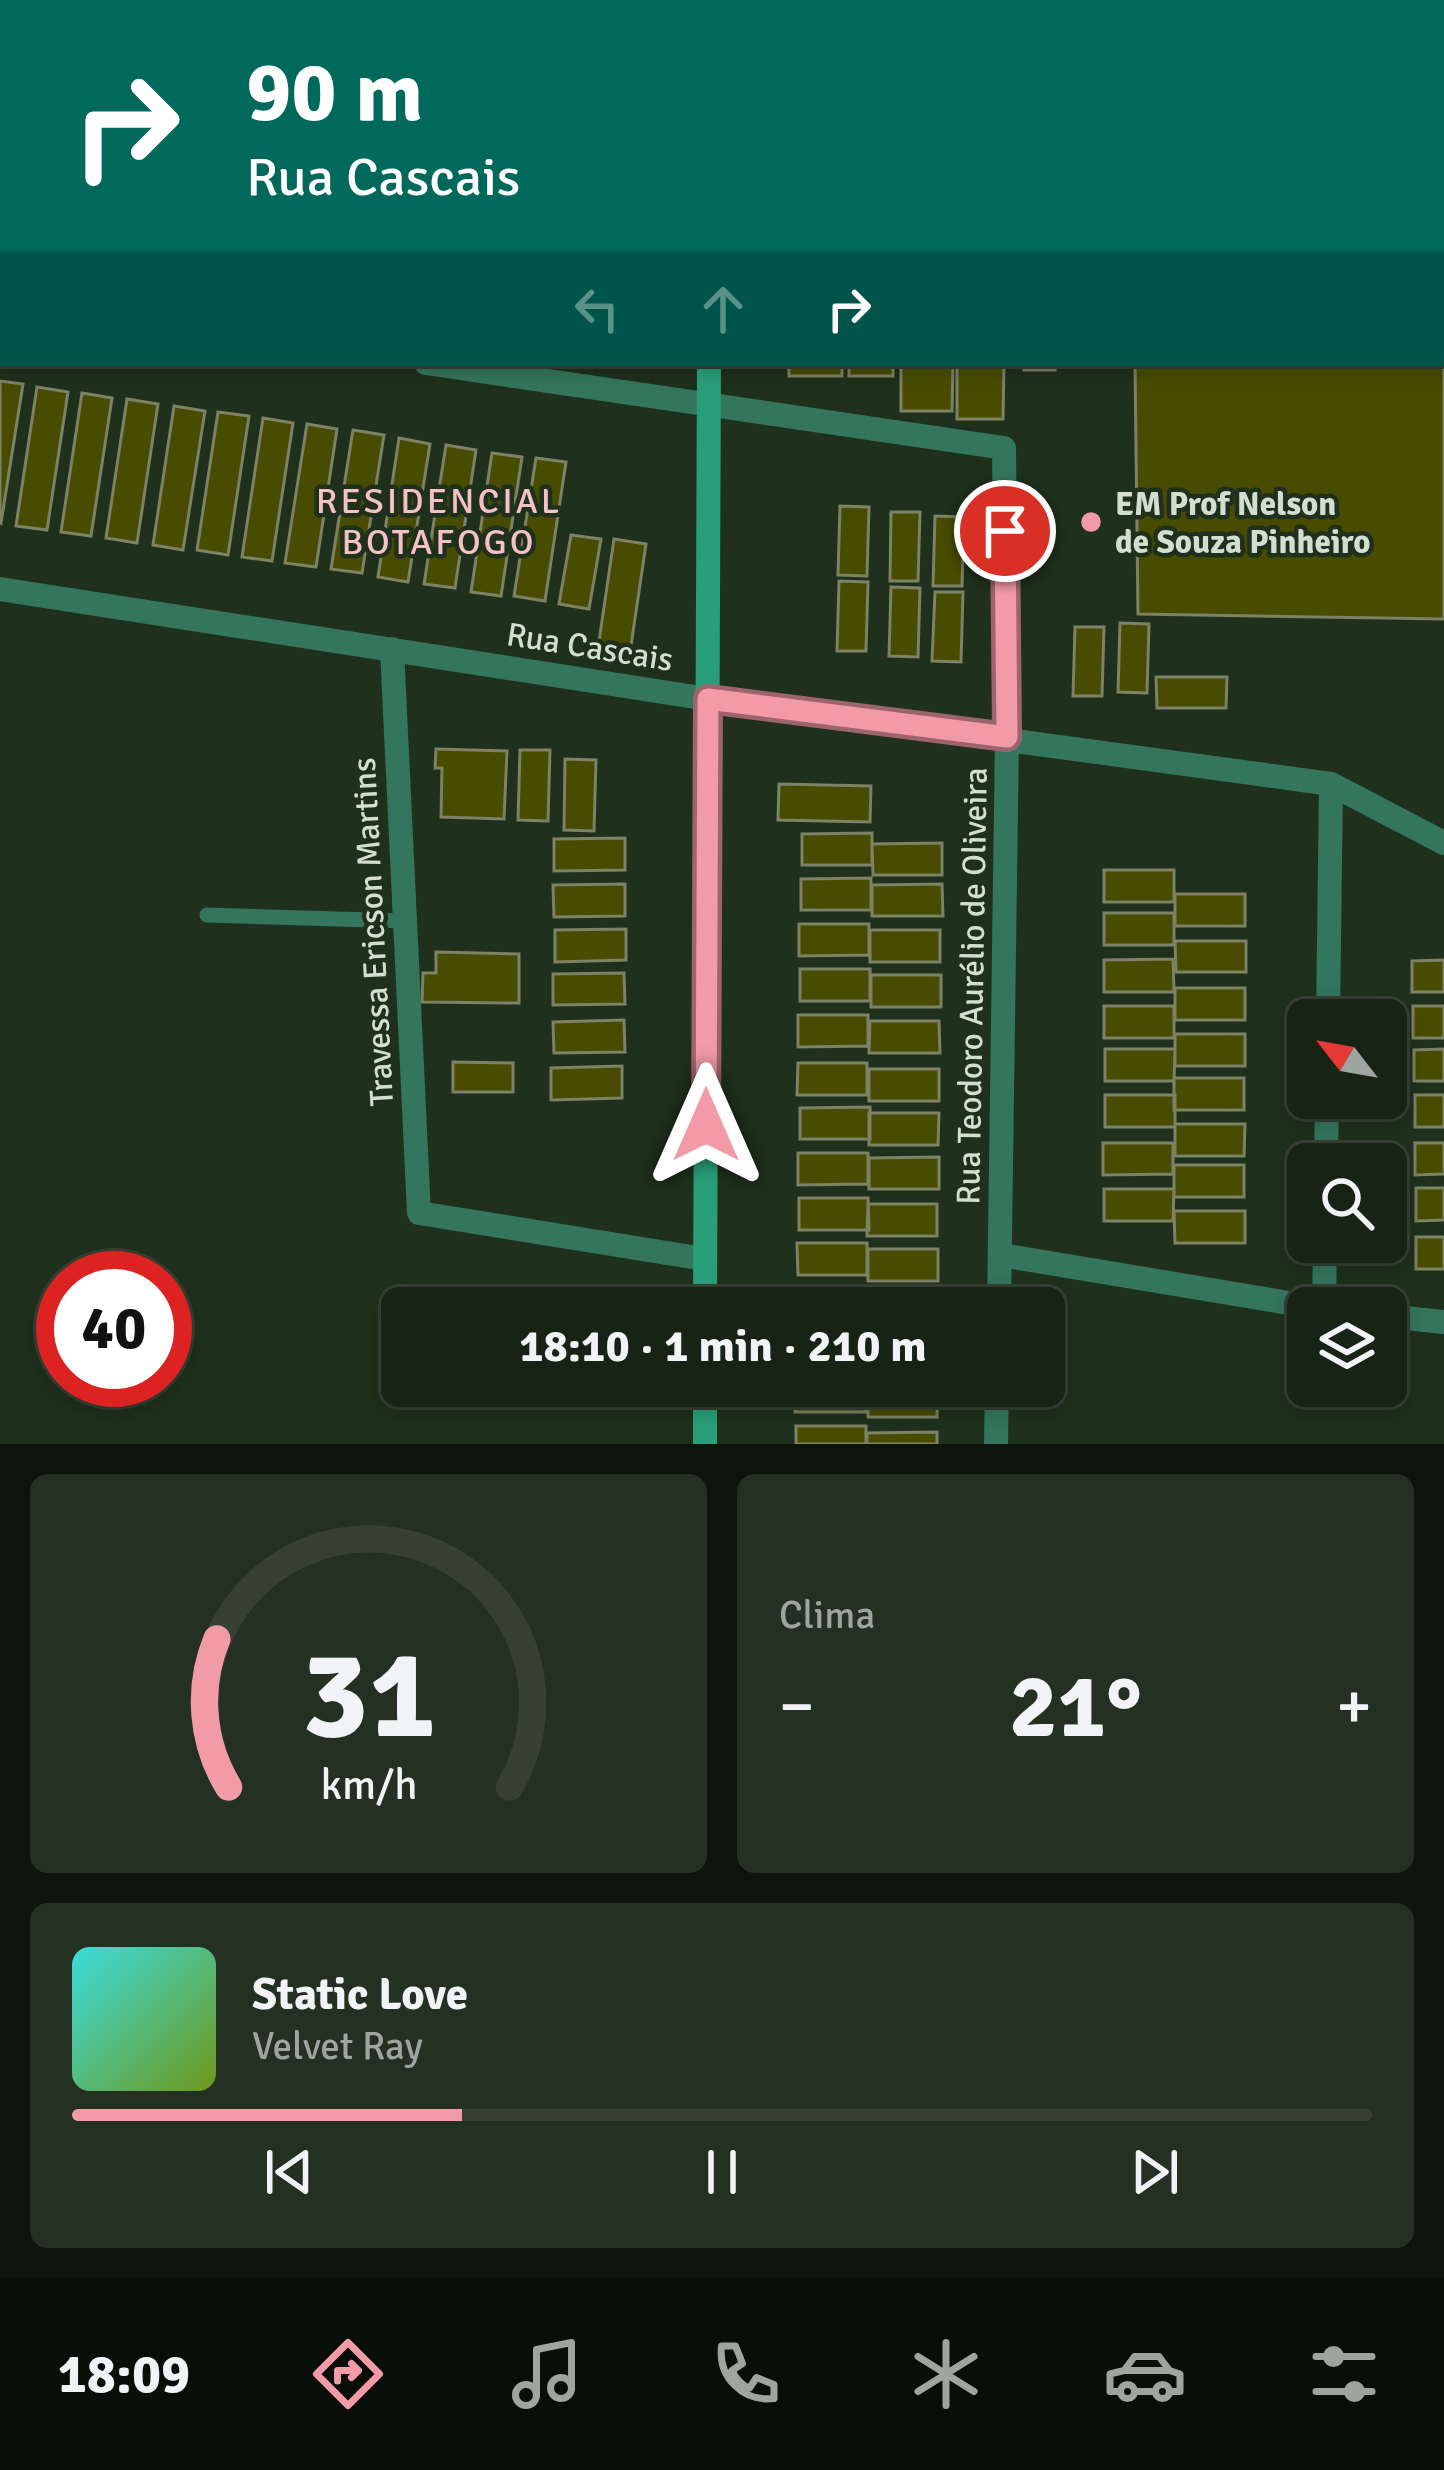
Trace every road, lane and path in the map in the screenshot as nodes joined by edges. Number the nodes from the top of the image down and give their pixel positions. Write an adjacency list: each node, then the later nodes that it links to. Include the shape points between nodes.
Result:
1 (446, 366): 3 (street)
2 (709, 366): 3 (street)
3 (708, 405): 6 (street); 7 (street, Rua Teodoro Aurélio de Oliveira, via 1004,448)
4 (0, 589): 5 (street, Rua Cascais)
5 (392, 649): 6 (street, Rua Cascais); 11 (street, Travessa Ericson Martins)
6 (708, 699): 7 (street, Rua Cascais); 14 (street)
7 (1007, 737): 8 (street, Rua Cascais); 13 (street, Rua Teodoro Aurélio de Oliveira)
8 (1331, 784): 9 (street, Rua Cascais); 12 (street)
9 (1444, 843)
10 (207, 915): 11 (lane)
11 (405, 921): 14 (street, Travessa Ericson Martins, via 418,1213)
12 (1328, 999)
13 (1001, 1255): 16 (street, Rua Teodoro Aurélio de Oliveira); 17 (street)
14 (704, 1259): 15 (street)
15 (705, 1287)
16 (1000, 1287)
17 (1287, 1302)
18 (1407, 1318): 19 (street)
19 (1444, 1322)
20 (705, 1407): 22 (street)
21 (997, 1407): 23 (street)
22 (705, 1444)
23 (996, 1444)

